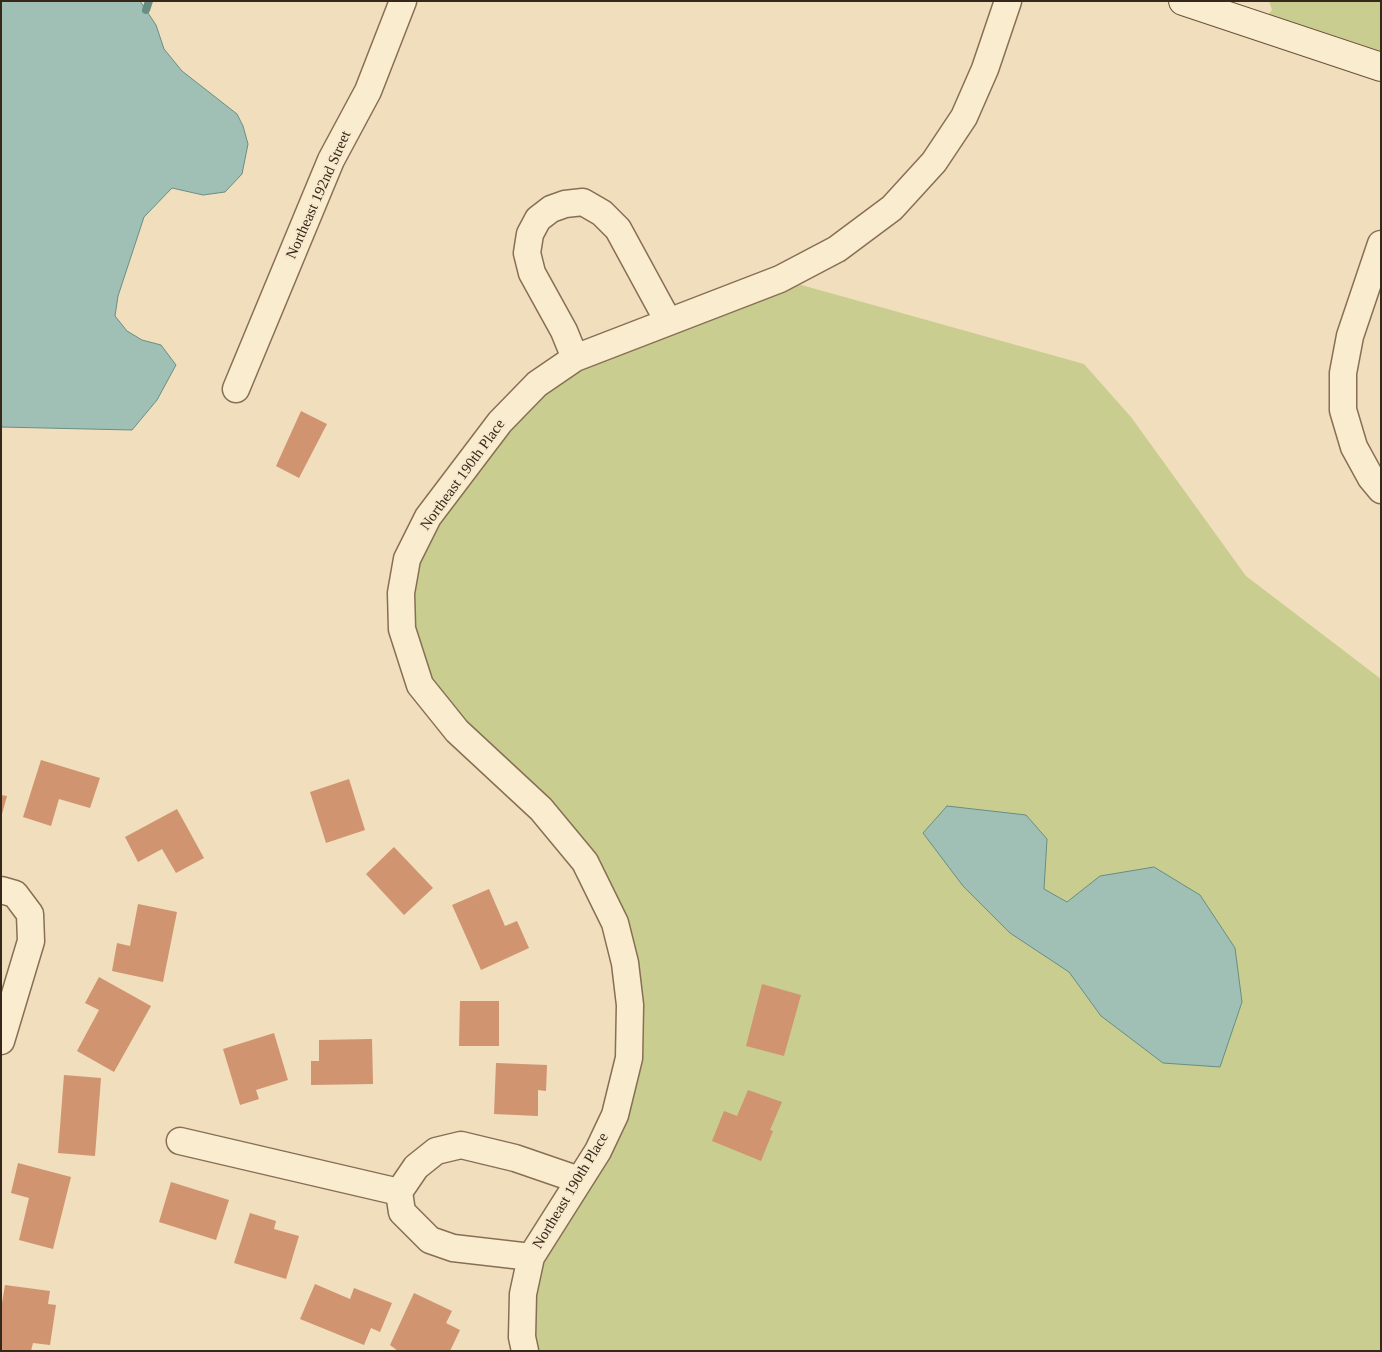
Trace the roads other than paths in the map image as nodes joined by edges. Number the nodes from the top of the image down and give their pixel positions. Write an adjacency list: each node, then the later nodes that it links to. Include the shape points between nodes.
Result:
1 (403, 1): 8 (street, Northeast 192nd Street, via 368,91 331,160)
2 (1008, 1): 6 (street, Northeast 190th Place, via 985,69 964,117 934,162 892,208 838,249 780,279)
3 (1183, 1): 4 (street)
4 (1381, 67)
5 (1381, 244): 9 (street, via 1353,326 1343,373 1344,410 1354,447)
6 (668, 321): 7 (street, Northeast 190th Place); 7 (street, via 618,229 602,213 583,202 551,209 538,219 530,234 527,252 532,272)
7 (575, 358): 13 (street, Northeast 190th Place, via 537,384 500,422 428,517 407,559 401,593 402,629 420,685 456,731 542,809 585,862 615,923 625,963 630,1005 629,1058 615,1115 598,1151)
8 (236, 389)
9 (1381, 490)
10 (1, 890): 11 (street, via 15,894 30,914 31,941)
11 (1, 1041)
12 (180, 1141): 14 (street)
13 (579, 1180): 14 (street, via 515,1158 461,1145 436,1151 416,1167); 15 (street, Northeast 190th Place)
14 (399, 1192): 15 (street, via 402,1212 430,1240 453,1248)
15 (531, 1257): 16 (street, Northeast 190th Place, via 523,1294 522,1337)
16 (525, 1351)

